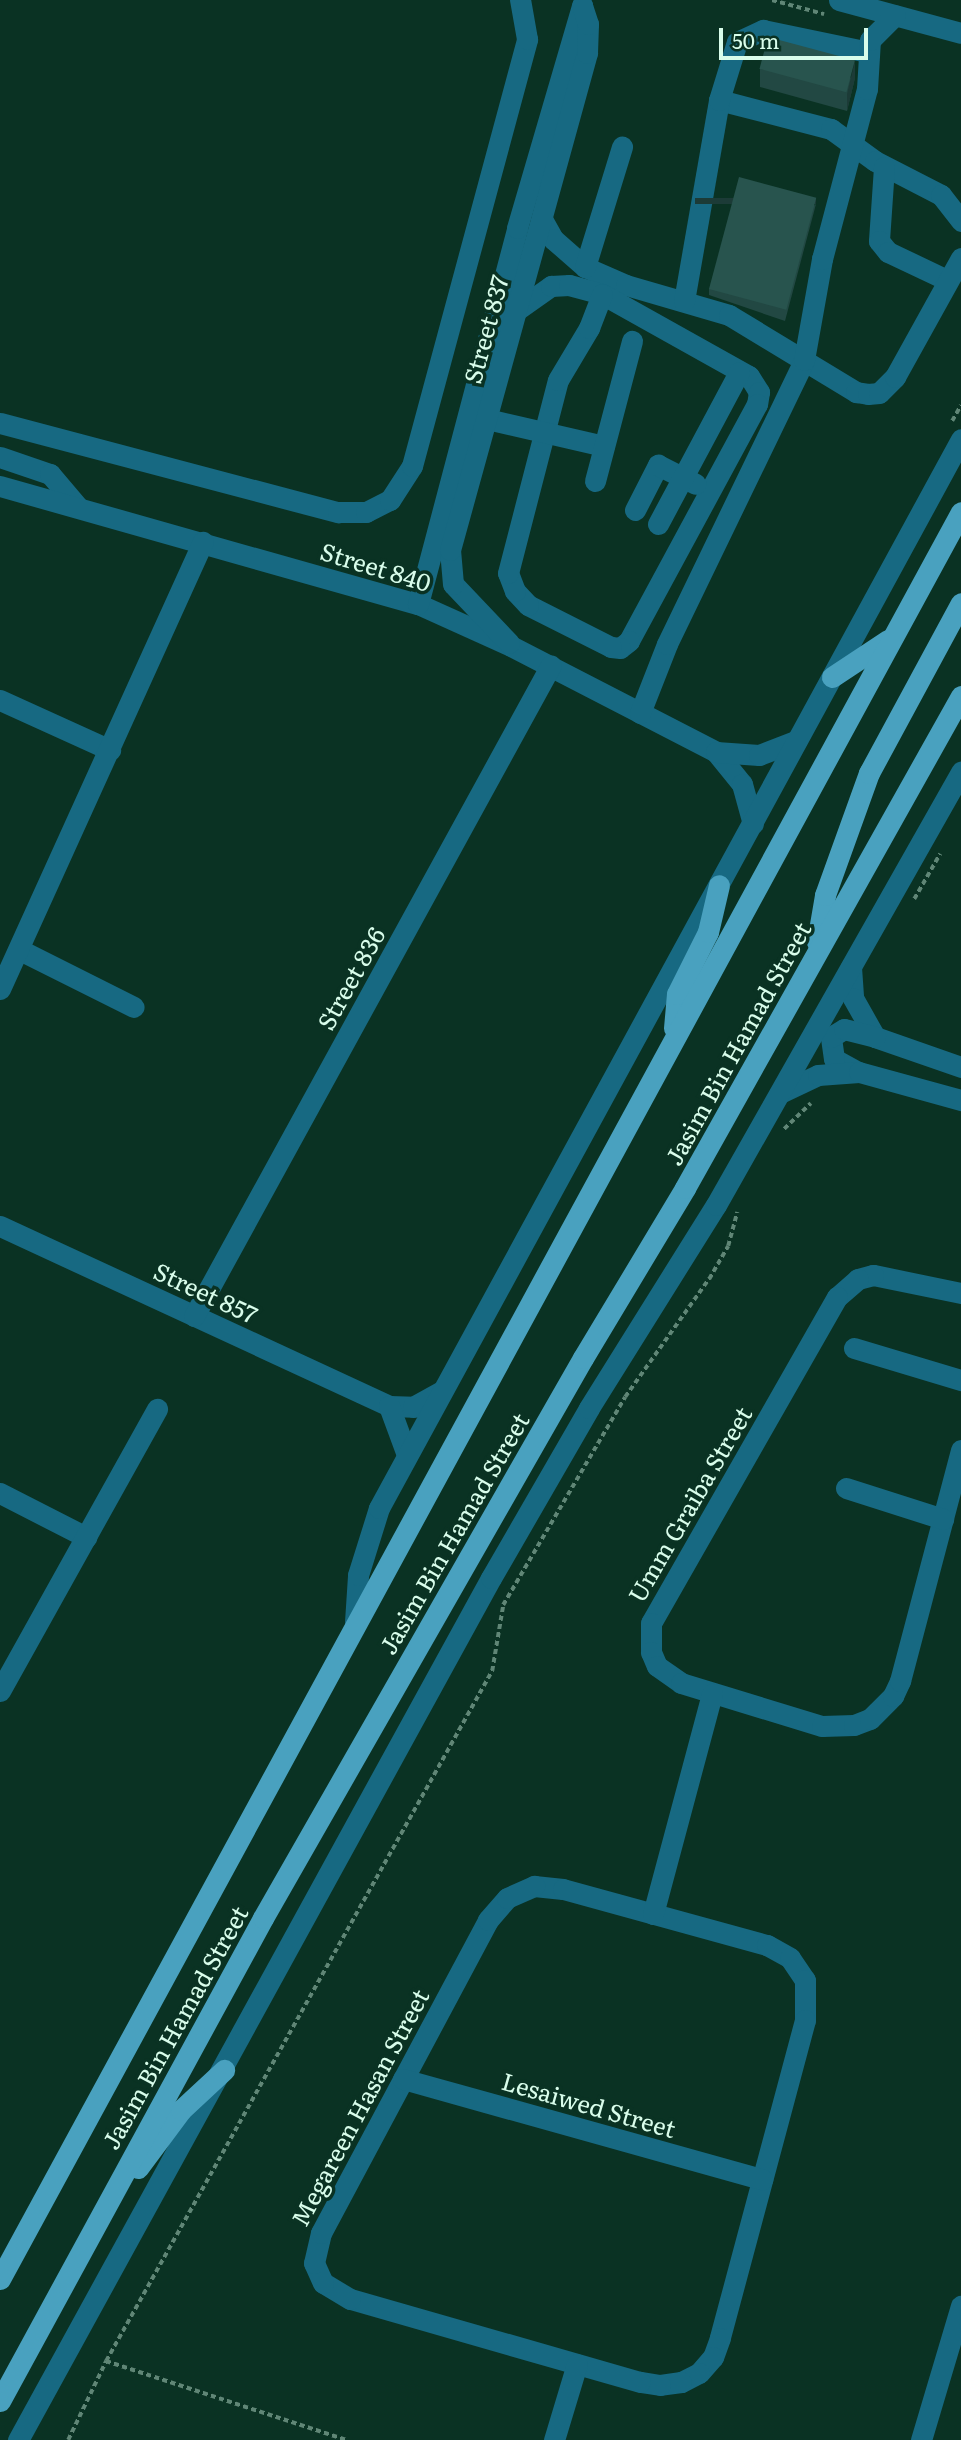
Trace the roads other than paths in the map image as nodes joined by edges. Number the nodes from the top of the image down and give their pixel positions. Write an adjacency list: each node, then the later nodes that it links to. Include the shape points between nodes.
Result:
1 (520, 0): 23 (street, via 527,40 412,467 390,500 366,512 338,512)
2 (839, 0): 4 (street)
3 (583, 3): 11 (street, Street 837, via 589,44); 36 (street, Street 837)
4 (895, 15): 5 (street); 6 (street, via 877,28)
5 (961, 33)
6 (868, 52): 7 (street, via 772,31 753,32 732,50); 8 (street, via 867,89)
7 (719, 100): 8 (street, via 824,127); 17 (street)
8 (850, 143): 10 (street); 20 (street)
9 (622, 147): 14 (street)
10 (884, 167): 12 (street, via 941,195); 15 (street, via 879,242 888,252)
11 (542, 219): 14 (street, via 553,239); 18 (street, Street 837)
12 (961, 221)
13 (961, 258): 15 (street)
14 (585, 267): 17 (street)
15 (947, 280): 20 (street, via 895,377 879,393 856,392)
16 (602, 294): 18 (street, via 569,285 551,286); 21 (street); 24 (street, via 589,328 558,380)
17 (684, 301): 20 (street, via 745,323)
18 (517, 310): 22 (street, Street 837)
19 (632, 341): 26 (street)
20 (804, 360): 43 (street, via 667,644)
21 (733, 369): 28 (street); 31 (street, via 754,381 759,398)
22 (487, 419): 24 (street); 38 (street, Street 837, via 449,566 458,591 487,615)
23 (0, 423)
24 (547, 431): 26 (street); 31 (street, via 510,554 510,583 527,605 611,647 629,641)
25 (961, 439): 40 (street, Jasim Bin Hamad Street)
26 (604, 446): 29 (street)
27 (0, 457): 32 (street, via 50,474)
28 (679, 473): 28 (street, via 648,515 655,468 663,464); 31 (street)
29 (595, 481)
30 (0, 485): 32 (street, Street 840)
31 (709, 493)
32 (78, 507): 34 (street, Street 840)
33 (961, 512): 37 (main road, Jasim Bin Hamad Street)
34 (203, 541): 36 (street, Street 840); 45 (street)
35 (961, 603): 51 (main road, via 864,785 825,895)
36 (418, 604): 38 (street, Street 840)
37 (892, 637): 40 (main road); 56 (main road, Jasim Bin Hamad Street)
38 (511, 646): 39 (street, Street 840)
39 (551, 665): 43 (street, Street 840); 63 (street, Street 836)
40 (832, 677): 44 (street, Jasim Bin Hamad Street)
41 (961, 696): 51 (main road, Jasim Bin Hamad Street)
42 (0, 700): 45 (street)
43 (640, 713): 46 (street, Street 840)
44 (796, 741): 46 (street, Street 840, via 759,755); 48 (street, Jasim Bin Hamad Street)
45 (110, 750): 50 (street)
46 (716, 752): 48 (street, Street 840, via 742,784)
47 (961, 772): 52 (street)
48 (753, 824): 49 (street, Jasim Bin Hamad Street)
49 (719, 885): 56 (main road, via 709,932 677,994); 66 (street, Jasim Bin Hamad Street)
50 (20, 950): 53 (street); 54 (street)
51 (814, 958): 82 (main road, Jasim Bin Hamad Street, via 270,1906)
52 (851, 967): 55 (street, via 853,998); 59 (street)
53 (0, 989)
54 (134, 1007)
55 (875, 1037): 57 (street); 58 (street, via 844,1029 831,1037 834,1059)
56 (673, 1038): 75 (main road, Jasim Bin Hamad Street)
57 (961, 1068)
58 (859, 1072): 59 (street, via 818,1076); 60 (street)
59 (780, 1093): 79 (street, via 491,1578)
60 (961, 1100)
61 (0, 1226): 63 (street, Street 857)
62 (961, 1293): 77 (street, Umm Graiba Street, via 873,1275 858,1279 837,1297 651,1623 651,1652 657,1665 668,1676)
63 (194, 1316): 67 (street, Street 857)
64 (854, 1348): 65 (street)
65 (961, 1380)
66 (443, 1389): 67 (street, Street 857, via 424,1403); 70 (street, Jasim Bin Hamad Street)
67 (389, 1406): 70 (street)
68 (157, 1409): 74 (street)
69 (961, 1450): 73 (street, Umm Graiba Street)
70 (407, 1455): 75 (street, Jasim Bin Hamad Street, via 366,1541)
71 (846, 1488): 73 (street)
72 (0, 1493): 74 (street)
73 (943, 1519): 77 (street, Umm Graiba Street, via 900,1681 893,1696 870,1719 846,1727 822,1726)
74 (86, 1537): 76 (street)
75 (355, 1622): 83 (main road, Jasim Bin Hamad Street)
76 (0, 1691)
77 (712, 1694): 78 (street)
78 (653, 1914): 80 (street, Megareen Hasan Street, via 548,1886 519,1890 488,1920); 81 (street, Megareen Hasan Street, via 779,1950 805,1980 808,2007)
79 (224, 2070): 82 (main road, via 181,2110); 87 (street)
80 (403, 2079): 81 (street, Lesaiwed Street); 85 (street, Megareen Hasan Street, via 316,2242 314,2263 323,2283 350,2300)
81 (762, 2179): 85 (street, Megareen Hasan Street, via 720,2338 713,2357 699,2373 660,2385)
82 (105, 2208): 86 (main road, Jasim Bin Hamad Street)
83 (0, 2279)
84 (961, 2306): 89 (street)
85 (577, 2364): 88 (street)
86 (0, 2401)
87 (18, 2440)
88 (554, 2440)
89 (921, 2440)

